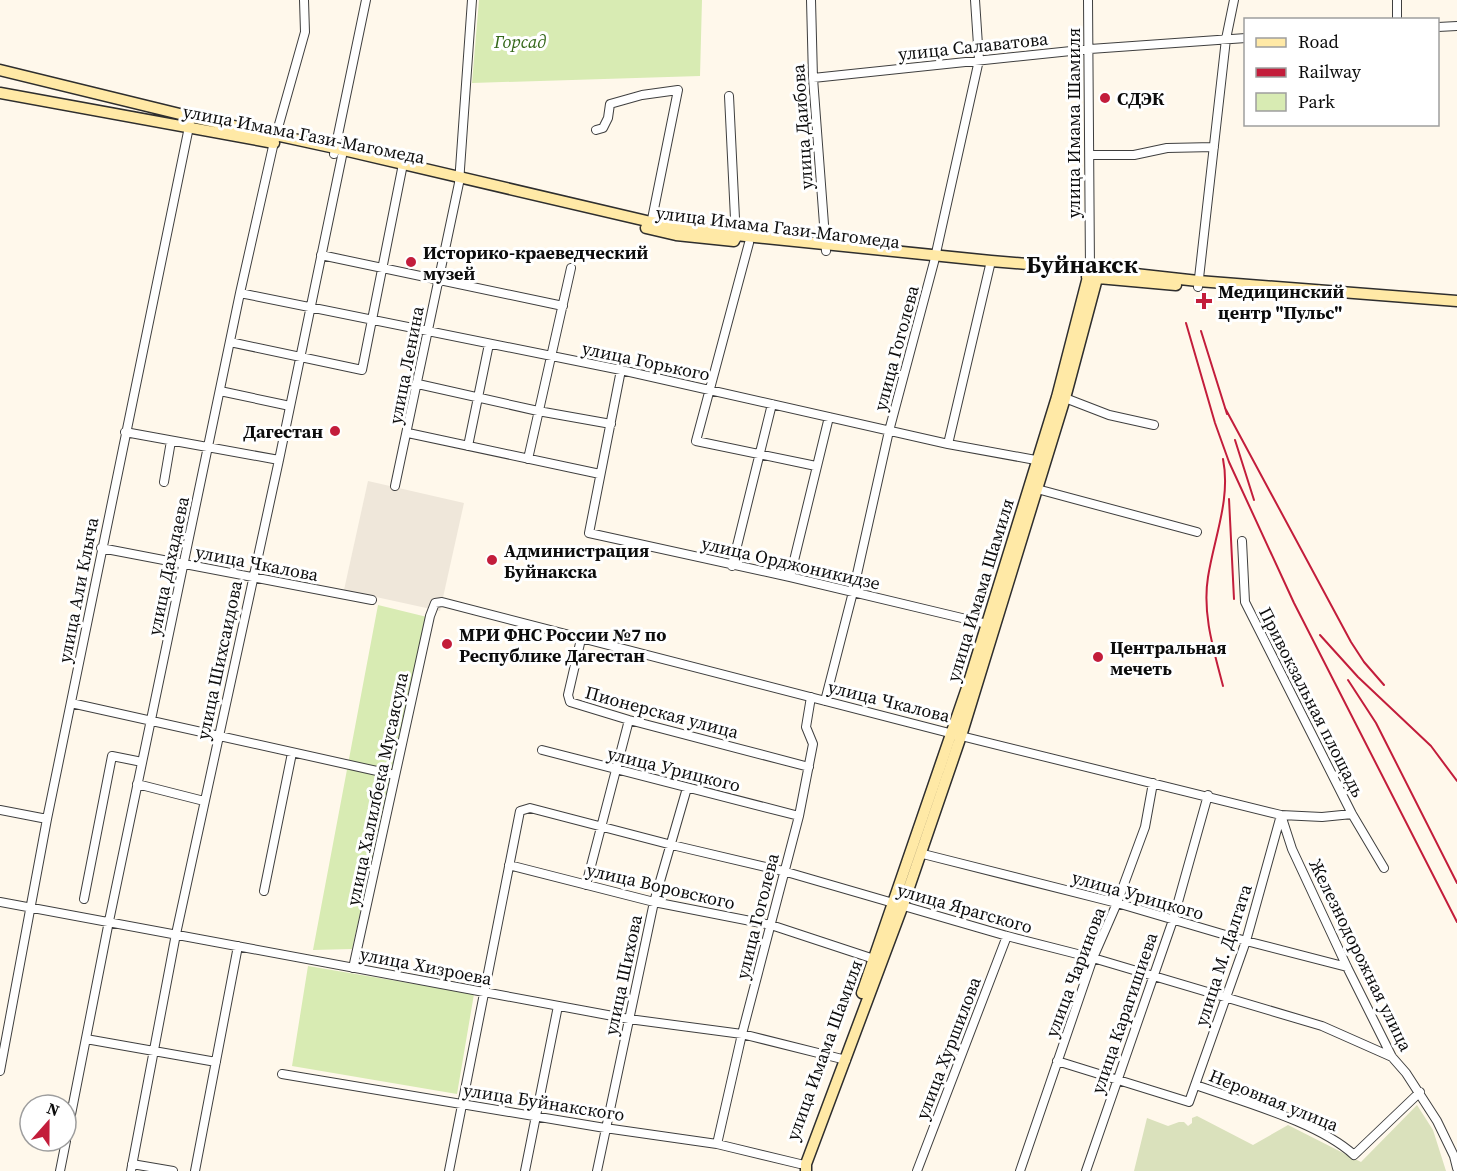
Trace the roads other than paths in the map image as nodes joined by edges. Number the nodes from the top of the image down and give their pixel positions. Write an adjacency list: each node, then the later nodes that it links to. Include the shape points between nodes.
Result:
1 (304, 0): 22 (street, улица Дахадаева, via 305,32)
2 (366, 0): 24 (street, улица Шихсаидова)
3 (472, 0): 27 (street, улица Ленина)
4 (811, 0): 17 (street, улица Даибова)
5 (975, 0): 15 (street, улица Гоголева)
6 (1088, 0): 14 (street, улица Имама Шамиля)
7 (1234, 0): 13 (street)
8 (1397, 0): 9 (street)
9 (1397, 18)
10 (1457, 26): 11 (street)
11 (1439, 27)
12 (1244, 38): 13 (street, улица Салаватова)
13 (1226, 39): 14 (street, улица Салаватова); 23 (street)
14 (1090, 49): 15 (street, улица Салаватова); 25 (street, улица Имама Шамиля)
15 (978, 60): 17 (street, улица Салаватова); 33 (street, улица Гоголева)
16 (0, 70): 20 (main road)
17 (813, 78): 31 (street, улица Даибова)
18 (0, 93): 20 (main road, улица Имама Гази-Магомеда)
19 (729, 96): 29 (street)
20 (191, 122): 22 (main road, улица Имама Гази-Магомеда); 64 (street, улица Али Клыча)
21 (596, 130): 28 (street, via 603,128 609,104 678,90)
22 (275, 139): 24 (main road, улица Имама Гази-Магомеда); 40 (street, улица Дахадаева)
23 (1214, 147): 25 (street); 39 (street)
24 (337, 152): 26 (main road, улица Имама Гази-Магомеда); 27 (main road); 32 (street, улица Шихсаидова)
25 (1090, 155): 37 (street, улица Имама Шамиля)
26 (402, 170): 27 (main road, улица Имама Гази-Магомеда); 35 (street)
27 (459, 180): 28 (main road); 38 (street, улица Ленина)
28 (651, 226): 29 (main road)
29 (736, 238): 30 (main road, улица Имама Гази-Магомеда); 31 (main road)
30 (749, 243): 31 (main road, улица Имама Гази-Магомеда); 53 (street)
31 (825, 247): 33 (main road)
32 (321, 255): 35 (street); 43 (street, улица Шихсаидова)
33 (934, 259): 34 (main road); 63 (street, улица Гоголева)
34 (990, 265): 37 (main road); 67 (street)
35 (381, 268): 38 (street); 45 (street)
36 (571, 268): 42 (street)
37 (1094, 274): 39 (main road, via 1116,281); 56 (main road, улица Имама Шамиля); 73 (main road, улица Имама Шамиля)
38 (438, 280): 42 (street); 46 (street, улица Ленина)
39 (1198, 284): 41 (main road); 44 (main road)
40 (240, 293): 43 (street, улица Горького); 47 (street, улица Дахадаева)
41 (1457, 301)
42 (562, 306): 50 (street)
43 (310, 307): 45 (street, улица Горького); 49 (street, улица Шихсаидова)
44 (1457, 307)
45 (372, 320): 46 (street, улица Горького); 49 (street, via 362,370)
46 (427, 332): 48 (street, улица Горького); 52 (street, улица Ленина)
47 (230, 342): 49 (street); 54 (street, улица Дахадаева)
48 (489, 344): 50 (street, улица Горького); 55 (street)
49 (300, 356): 58 (street, улица Шихсаидова)
50 (550, 357): 51 (street, улица Горького); 59 (street)
51 (621, 370): 53 (street, улица Горького); 61 (street)
52 (418, 384): 55 (street); 65 (street, улица Ленина)
53 (709, 390): 57 (street, улица Горького); 70 (street, via 696,441)
54 (220, 391): 58 (street); 69 (street, улица Дахадаева)
55 (478, 397): 59 (street); 68 (street)
56 (1065, 398): 62 (street, via 1109,415); 73 (main road, улица Имама Шамиля)
57 (772, 404): 60 (street, улица Горького); 70 (street)
58 (290, 406): 72 (street, улица Шихсаидова)
59 (538, 411): 61 (street); 71 (street)
60 (829, 417): 63 (street, улица Горького); 74 (street)
61 (611, 424): 75 (street)
62 (1154, 425)
63 (890, 431): 67 (street, улица Горького); 86 (street, улица Гоголева)
64 (125, 432): 66 (street); 81 (street, улица Али Клыча)
65 (408, 433): 68 (street); 77 (street, улица Ленина)
66 (171, 441): 69 (street); 76 (street)
67 (948, 444): 73 (street, улица Горького)
68 (468, 446): 71 (street)
69 (208, 447): 72 (street); 82 (street, улица Дахадаева)
70 (759, 454): 74 (street); 83 (street)
71 (528, 459): 75 (street)
72 (279, 460): 84 (street, улица Шихсаидова)
73 (1041, 461): 78 (main road, улица Имама Шамиля); 89 (main road, улица Имама Шамиля)
74 (816, 466): 85 (street)
75 (600, 474): 83 (street, улица Орджоникидзе, via 589,533)
76 (164, 482)
77 (396, 486)
78 (1037, 489): 79 (street); 96 (main road, улица Имама Шамиля)
79 (1197, 532)
80 (1242, 541): 110 (street, Привокзальная площадь, via 1245,602)
81 (101, 548): 82 (street, улица Чкалова); 93 (street, улица Али Клыча)
82 (183, 564): 84 (street, улица Чкалова); 95 (street, улица Дахадаева)
83 (732, 566): 85 (street, улица Орджоникидзе)
84 (253, 576): 87 (street, улица Чкалова); 97 (street, улица Шихсаидова)
85 (789, 576): 86 (street, улица Орджоникидзе)
86 (853, 592): 89 (street, улица Орджоникидзе); 92 (street, улица Гоголева)
87 (372, 600)
88 (430, 616): 90 (street, улица Чкалова, via 435,603 442,602); 103 (street, улица Халилбека Мусаясула)
89 (987, 624): 96 (main road, улица Имама Шамиля)
90 (581, 639): 91 (street, улица Чкалова); 94 (street, Пионерская улица, via 568,694 570,702)
91 (811, 697): 92 (street, улица Чкалова); 101 (street, улица Гоголева, via 806,728 813,744)
92 (825, 701): 96 (street, улица Чкалова)
93 (71, 703): 95 (street); 113 (street, улица Али Клыча)
94 (629, 720): 101 (street, Пионерская улица); 102 (street)
95 (150, 721): 97 (street); 100 (street, улица Дахадаева)
96 (957, 735): 104 (street, улица Чкалова); 116 (main road, улица Имама Шамиля); 126 (main road, улица Имама Шамиля)
97 (218, 736): 99 (street); 108 (street, улица Шихсаидова)
98 (542, 750): 102 (street, улица Урицкого)
99 (292, 753): 103 (street); 121 (street)
100 (142, 762): 105 (street, улица Дахадаева); 122 (street, via 112,756)
101 (809, 767): 112 (street, улица Гоголева)
102 (616, 770): 106 (street, улица Урицкого); 114 (street)
103 (395, 775): 138 (street, улица Халилбека Мусаясула)
104 (1153, 783): 107 (street, улица Чкалова); 125 (street, улица Чаринова, via 1144,827)
105 (137, 784): 108 (street); 129 (street, улица Дахадаева)
106 (687, 788): 112 (street, улица Урицкого); 115 (street, улица Шихова)
107 (1208, 795): 111 (street, улица Чкалова); 128 (street, улица Карагишиева)
108 (204, 801): 131 (street, улица Шихсаидова)
109 (0, 810): 113 (street)
110 (1352, 814): 111 (street, улица Чкалова); 118 (street, Привокзальная площадь)
111 (1281, 815): 133 (street, улица М. Далгата); 137 (street, Железнодорожная улица, via 1292,849)
112 (799, 816): 119 (street, улица Гоголева)
113 (47, 819): 127 (street, улица Али Клыча)
114 (601, 827): 115 (street, улица Ярагского); 117 (street, улица Ярагского, via 524,809 520,811); 120 (street)
115 (672, 845): 119 (street, улица Ярагского); 124 (street, улица Шихова)
116 (920, 855): 125 (street, улица Урицкого); 126 (main road, улица Имама Шамиля)
117 (509, 865): 120 (street, улица Воровского); 140 (street)
118 (1384, 868)
119 (783, 871): 126 (street, улица Ярагского); 130 (street, улица Гоголева)
120 (586, 885): 124 (street, улица Воровского)
121 (264, 891)
122 (84, 900)
123 (0, 902): 127 (street, улица Хизроева)
124 (654, 902): 130 (street, улица Воровского); 143 (street, улица Шихова)
125 (1117, 903): 128 (street, улица Урицкого); 135 (street, улица Чаринова)
126 (899, 904): 132 (street, улица Ярагского); 136 (main road, улица Имама Шамиля); 148 (main road, улица Имама Шамиля)
127 (30, 906): 129 (street, улица Хизроева); 151 (street, улица Али Клыча)
128 (1173, 920): 133 (street, улица Урицкого); 139 (street, улица Карагишиева)
129 (109, 921): 131 (street, улица Хизроева); 145 (street, улица Дахадаева)
130 (771, 925): 136 (street, улица Воровского); 144 (street, улица Гоголева)
131 (176, 934): 134 (street, улица Хизроева); 146 (street, улица Шихсаидова)
132 (1007, 936): 135 (street, улица Ярагского); 172 (street, улица Хуршилова)
133 (1246, 941): 137 (street, улица Урицкого); 141 (street, улица М. Далгата)
134 (238, 946): 138 (street, улица Хизроева); 150 (street)
135 (1093, 958): 139 (street, улица Ярагского); 149 (street, улица Чаринова)
136 (874, 959): 148 (main road, улица Имама Шамиля)
137 (1347, 967): 147 (street, Железнодорожная улица)
138 (353, 968): 140 (street, улица Хизроева)
139 (1153, 976): 141 (street, улица Ярагского); 153 (street, улица Карагишиева)
140 (484, 993): 142 (street, улица Хизроева); 158 (street)
141 (1225, 998): 147 (street, улица Ярагского, via 1322,1026); 154 (street, улица М. Далгата)
142 (558, 1006): 143 (street, улица Хизроева); 159 (street)
143 (629, 1019): 144 (street, улица Хизроева); 160 (street, улица Шихова)
144 (742, 1034): 148 (street, улица Хизроева); 161 (street, улица Гоголева)
145 (86, 1039): 146 (street); 156 (street, улица Дахадаева)
146 (154, 1051): 150 (street); 163 (street, улица Шихсаидова)
147 (1392, 1057): 155 (street, Железнодорожная улица)
148 (842, 1059): 165 (main road, улица Имама Шамиля)
149 (1057, 1061): 153 (street, Неровная улица); 173 (street, улица Чаринова)
150 (216, 1062): 168 (street)
151 (0, 1071)
152 (282, 1074): 158 (street, улица Буйнакского)
153 (1117, 1080): 157 (street, Неровная улица); 174 (street, улица Карагишиева)
154 (1196, 1085): 155 (street, Неровная улица, via 1278,1114 1340,1142 1354,1155); 157 (street, улица М. Далгата)
155 (1420, 1092): 164 (street, Железнодорожная улица)
156 (75, 1093)
157 (1189, 1102)
158 (462, 1104): 159 (street, улица Буйнакского); 169 (street)
159 (537, 1117): 160 (street, улица Буйнакского); 170 (street)
160 (605, 1128): 161 (street, улица Буйнакского); 171 (street, улица Шихова)
161 (717, 1143): 165 (street, улица Буйнакского)
162 (63, 1153): 166 (street, улица Дахадаева)
163 (131, 1167): 167 (street)
164 (1457, 1168)
165 (802, 1169)
166 (60, 1171)
167 (173, 1171)
168 (195, 1171)
169 (449, 1171)
170 (525, 1171)
171 (597, 1171)
172 (917, 1171)
173 (1020, 1171)
174 (1086, 1171)

